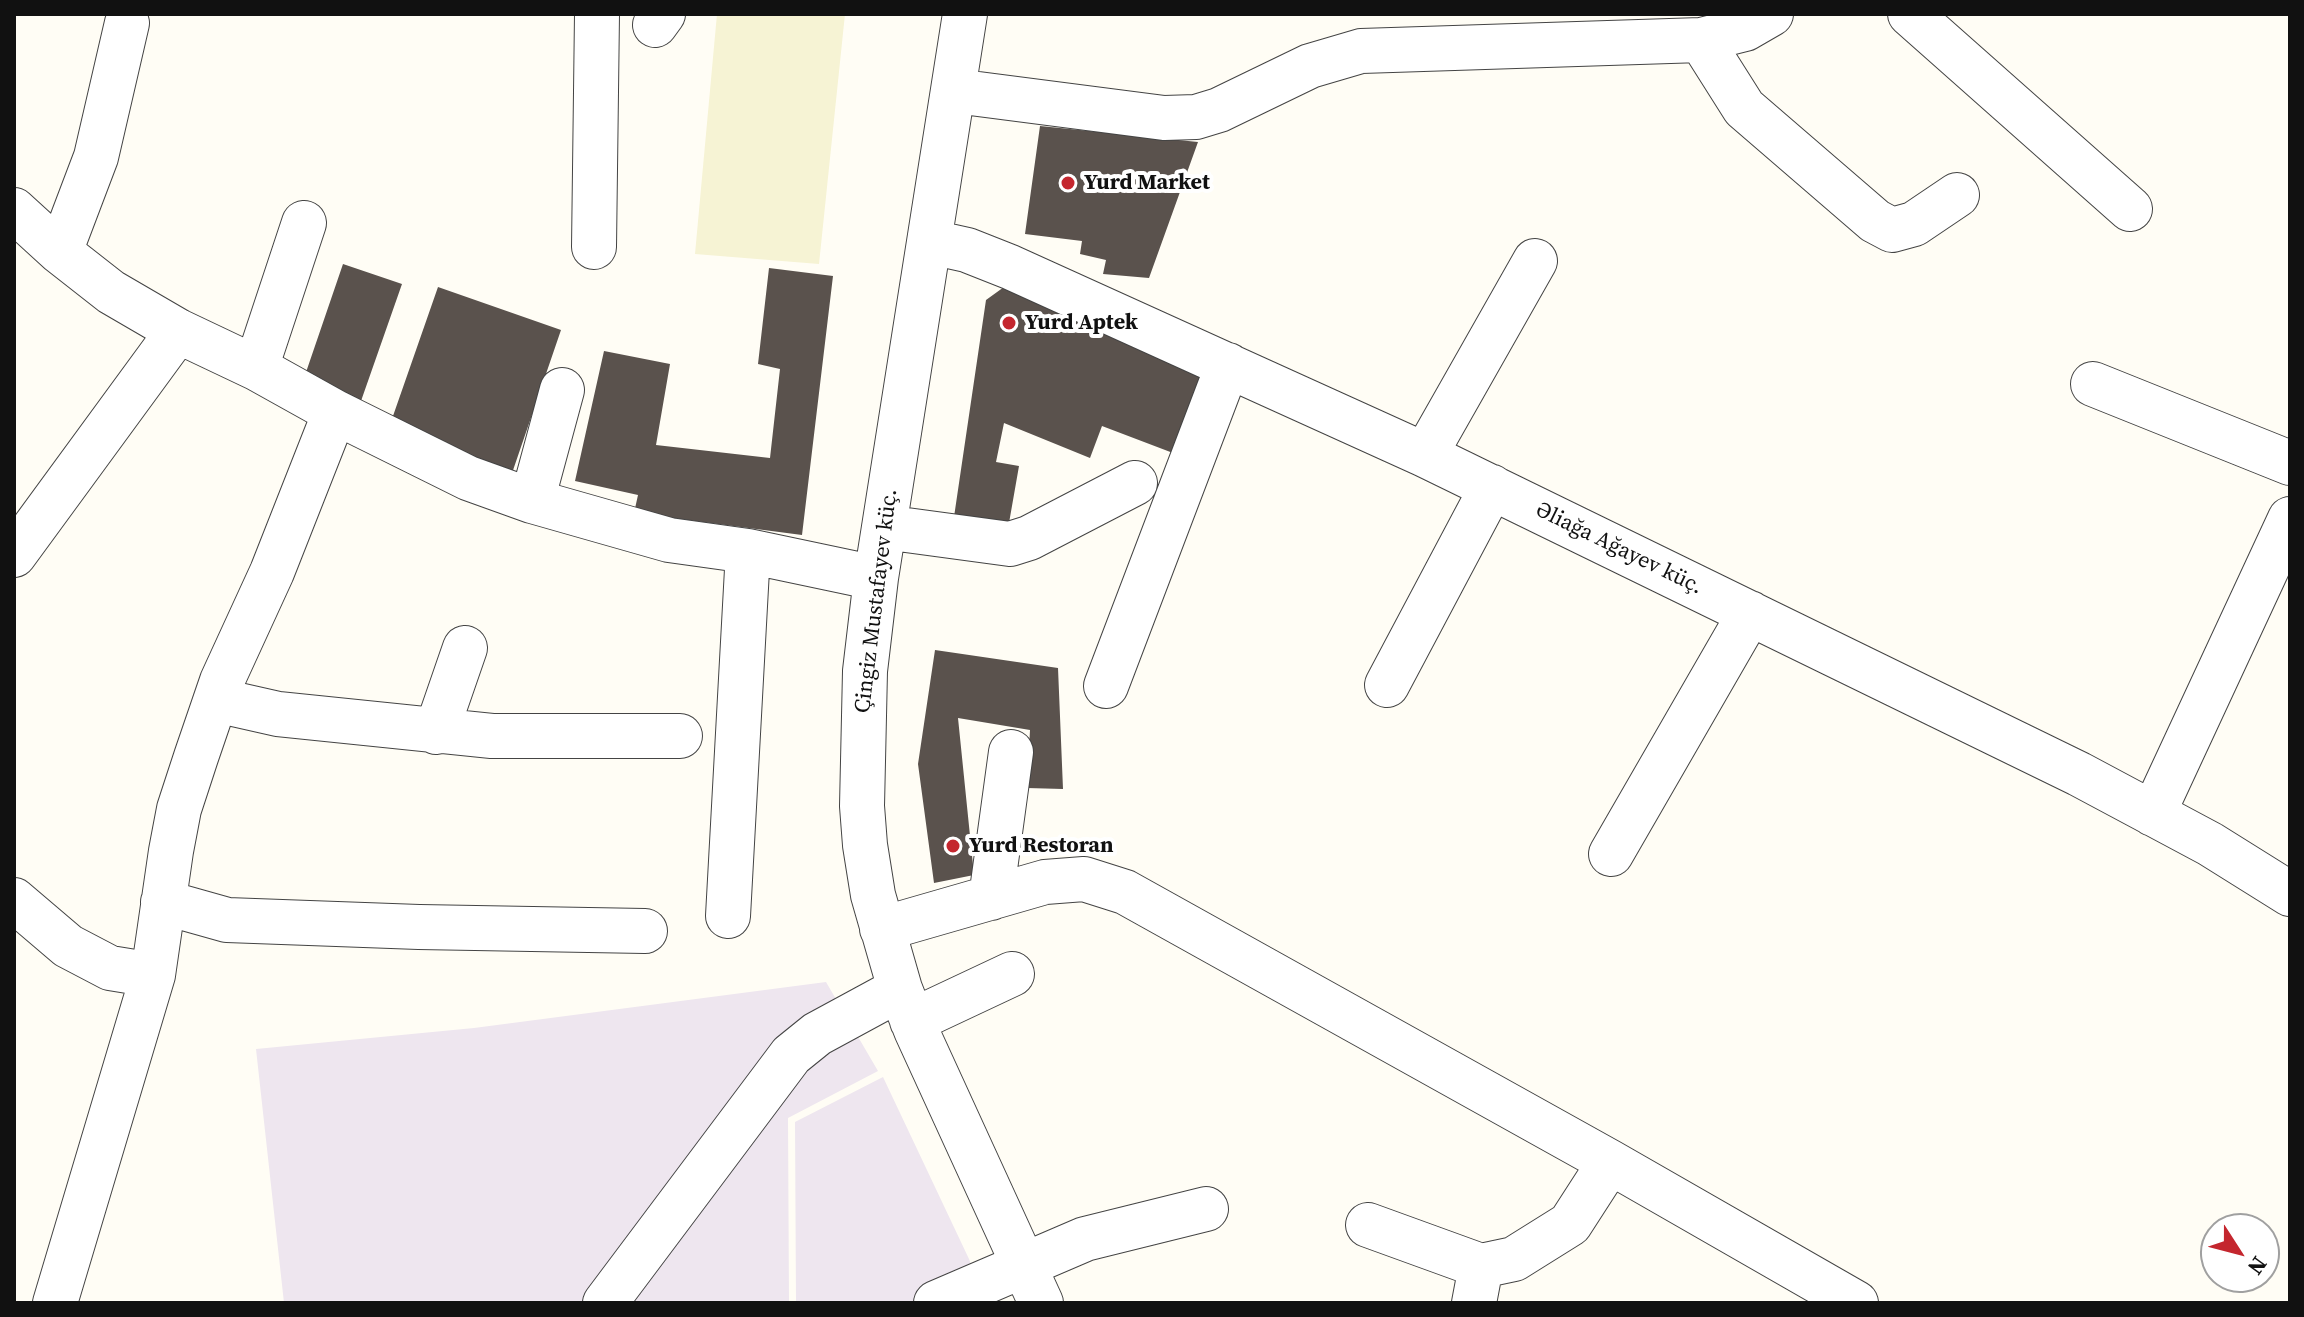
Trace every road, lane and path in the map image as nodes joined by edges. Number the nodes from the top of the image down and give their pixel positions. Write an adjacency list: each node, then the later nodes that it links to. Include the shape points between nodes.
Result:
1 (597, 14): 13 (street)
2 (965, 14): 7 (street, Çingiz Mustafayev küç.)
3 (1771, 14): 6 (street, via 1745,29)
4 (1910, 14): 9 (street)
5 (127, 23): 14 (street, via 96,157)
6 (1701, 40): 7 (street, via 1361,51 1310,66 1196,117 1164,118); 8 (street, via 1744,108 1875,221 1892,230 1914,224)
7 (955, 91): 12 (street, Çingiz Mustafayev küç.)
8 (1957, 195)
9 (2130, 209)
10 (14, 210): 14 (street)
11 (304, 223): 18 (street)
12 (931, 242): 17 (street, Əliağa Ağayev küç., via 1010,267); 28 (street, Çingiz Mustafayev küç.)
13 (594, 247)
14 (60, 252): 16 (street, via 111,292)
15 (1535, 261): 22 (street)
16 (178, 331): 18 (street); 30 (street)
17 (1228, 365): 22 (street, Əliağa Ağayev küç.); 35 (street)
18 (256, 368): 21 (street)
19 (2093, 384): 23 (street)
20 (562, 390): 26 (street)
21 (335, 412): 26 (street, via 468,478); 36 (street)
22 (1425, 455): 25 (street, Əliağa Ağayev küç.)
23 (2290, 463)
24 (1135, 483): 28 (street, via 1010,544)
25 (1492, 487): 32 (street, Əliağa Ağayev küç.); 34 (street)
26 (532, 501): 29 (street, via 669,540)
27 (2290, 519): 40 (street)
28 (884, 527): 31 (street, Çingiz Mustafayev küç.)
29 (748, 551): 31 (street); 46 (street)
30 (14, 555)
31 (876, 578): 47 (street, Çingiz Mustafayev küç., via 865,671 862,806)
32 (1750, 613): 40 (street, Əliağa Ağayev küç.); 41 (street)
33 (465, 648): 37 (street)
34 (1387, 685)
35 (1106, 686)
36 (216, 700): 37 (street, via 278,714); 45 (street, via 179,809)
37 (436, 732): 38 (street)
38 (680, 736)
39 (1011, 752): 43 (street)
40 (2153, 814): 42 (street, Əliağa Ağayev küç.)
41 (1611, 854)
42 (2290, 894)
43 (991, 898): 47 (street); 52 (street, via 1045,882 1084,879 1125,892)
44 (14, 900): 50 (street, via 68,946 110,968)
45 (163, 902): 48 (street, via 227,920); 50 (street)
46 (728, 916)
47 (882, 929): 51 (street, Çingiz Mustafayev küç.)
48 (645, 931)
49 (1012, 974): 51 (street)
50 (153, 975): 57 (street)
51 (906, 1005): 55 (street, Çingiz Mustafayev küç.); 58 (street, via 817,1034 791,1055)
52 (1610, 1162): 56 (street, via 1570,1224); 60 (street)
53 (1206, 1209): 55 (street, via 1085,1239)
54 (1368, 1225): 56 (street)
55 (1032, 1284): 59 (street)
56 (1478, 1284)
57 (55, 1303)
58 (605, 1303)
59 (936, 1303)
60 (1856, 1303)

